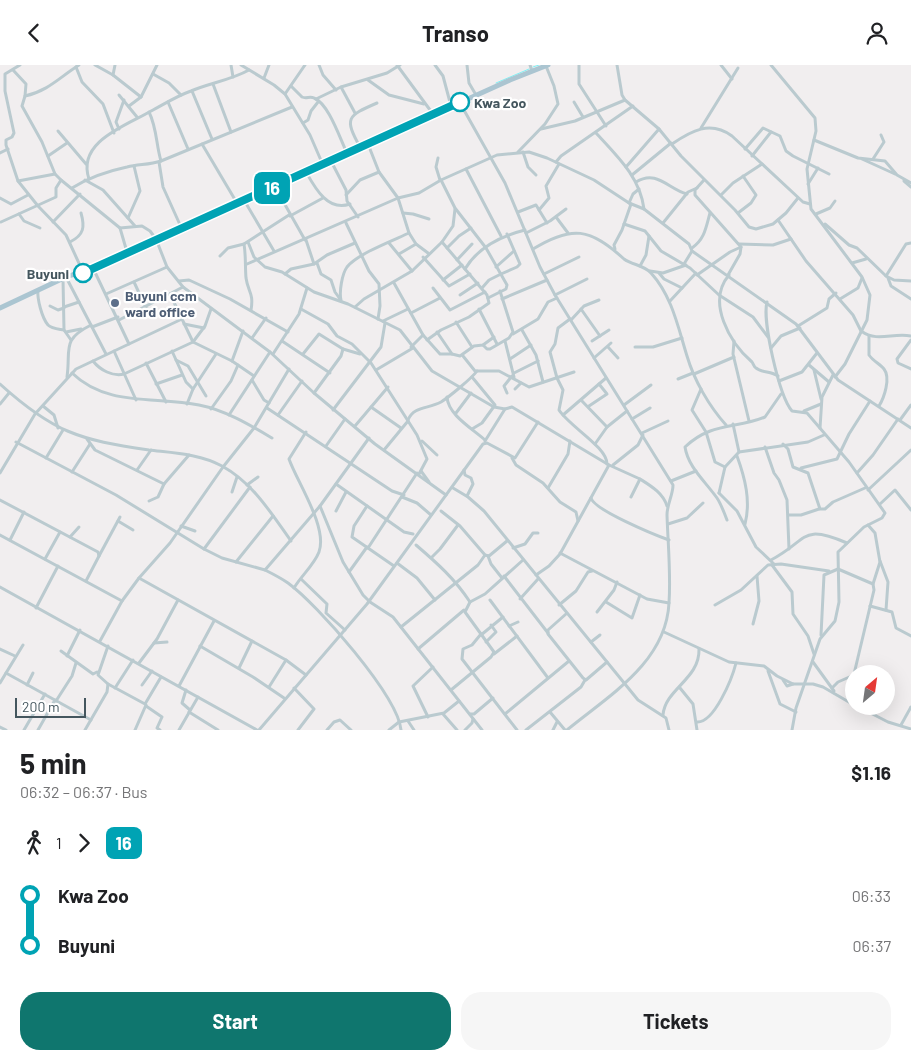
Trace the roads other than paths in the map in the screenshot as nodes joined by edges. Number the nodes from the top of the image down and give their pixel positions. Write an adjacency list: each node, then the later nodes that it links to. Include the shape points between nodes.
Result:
1 (20, 65): 21 (street)
2 (95, 65): 25 (street)
3 (115, 65): 25 (street)
4 (157, 65): 24 (street)
5 (230, 65): 26 (street)
6 (241, 65): 22 (street)
7 (270, 65): 27 (street)
8 (319, 65): 34 (street)
9 (398, 65): 29 (street); 48 (street)
10 (435, 65): 52 (street, via 443,76)
11 (467, 65): 38 (street)
12 (530, 65): 23 (street)
13 (547, 65): 23 (main road); 64 (street, via 558,101)
14 (579, 65): 54 (street, via 580,84)
15 (617, 65): 42 (street)
16 (721, 65): 28 (street)
17 (771, 65): 72 (street, via 813,115)
18 (77, 66): 39 (street, via 50,88); 68 (street, via 82,82 104,104)
19 (304, 66): 31 (street)
20 (738, 68): 28 (street)
21 (13, 69): 39 (street, via 26,84); 78 (street, via 5,74 5,91 14,133 6,140)
22 (249, 70): 26 (street); 27 (street)
23 (532, 71): 38 (main road)
24 (153, 74): 37 (street); 40 (street)
25 (114, 75): 40 (street)
26 (233, 77): 30 (street)
27 (264, 78): 35 (street)
28 (732, 79): 61 (street)
29 (368, 80): 32 (street); 48 (street, via 389,95)
30 (213, 84): 33 (street); 66 (street)
31 (291, 87): 35 (street); 43 (street, via 302,97)
32 (341, 87): 34 (street); 55 (street)
33 (192, 90): 37 (street); 71 (street)
34 (336, 90): 43 (street)
35 (285, 94): 51 (street)
36 (119, 95): 41 (street)
37 (181, 95): 44 (street)
38 (476, 95): 45 (main road)
39 (25, 96): 85 (street, via 22,105)
40 (141, 97): 49 (street)
41 (124, 100): 49 (street); 62 (street, via 116,122)
42 (625, 100): 50 (street); 54 (street)
43 (317, 101): 59 (street, via 308,120); 84 (street, via 329,114)
44 (168, 102): 53 (street); 79 (street)
45 (460, 102): 52 (main road); 88 (street)
46 (574, 102): 58 (street)
47 (377, 103): 55 (street)
48 (424, 104): 56 (street)
49 (129, 106): 57 (street)
50 (633, 106): 60 (street); 63 (street)
51 (292, 107): 59 (street); 66 (street)
52 (452, 107): 56 (main road)
53 (149, 112): 57 (street); 91 (street, via 155,126)
54 (597, 112): 58 (street); 60 (street)
55 (355, 113): 77 (street, via 350,127)
56 (433, 114): 76 (main road)
57 (137, 117): 62 (street)
58 (583, 117): 64 (street)
59 (303, 123): 96 (street)
60 (606, 126): 69 (street)
61 (700, 128): 74 (street); 80 (street, via 716,128 727,133)
62 (119, 129): 68 (street)
63 (659, 129): 74 (street); 99 (street)
64 (540, 130): 81 (street)
65 (58, 131): 73 (street)
66 (231, 132): 71 (street)
67 (771, 132): 80 (street, via 761,128); 86 (street); 93 (street, via 780,136 786,151)
68 (114, 133): 95 (street, via 101,138)
69 (596, 133): 94 (street, via 561,156); 99 (street)
70 (881, 135): 90 (street, via 884,142)
71 (212, 139): 75 (street)
72 (815, 142): 89 (street); 93 (street)
73 (67, 143): 85 (street); 95 (street)
74 (671, 143): 107 (street); 111 (street)
75 (202, 144): 79 (street); 133 (street)
76 (368, 144): 77 (main road); 103 (street)
77 (360, 148): 84 (main road)
78 (8, 149): 83 (street); 114 (street)
79 (188, 149): 91 (street)
80 (745, 149): 86 (street)
81 (518, 152): 82 (street); 88 (street)
82 (523, 152): 94 (street, via 538,154); 106 (street, via 528,167)
83 (0, 153)
84 (347, 154): 92 (main road)
85 (48, 156): 104 (street)
86 (752, 156): 97 (street)
87 (438, 158): 113 (street, via 436,167)
88 (490, 158): 101 (street); 142 (street)
89 (862, 159): 90 (street); 109 (street)
90 (873, 159): 109 (street, via 886,161)
91 (160, 161): 98 (street); 163 (street, via 164,187)
92 (331, 161): 96 (main road); 125 (street)
93 (808, 162): 100 (street); 116 (street)
94 (558, 163): 134 (street, via 594,180); 139 (street, via 546,186 549,198)
95 (86, 165): 110 (street)
96 (323, 165): 102 (main road)
97 (762, 165): 108 (street); 127 (street)
98 (134, 166): 110 (street); 152 (street, via 140,191)
99 (626, 167): 107 (street)
100 (818, 168): 105 (street); 116 (street)
101 (466, 169): 113 (street); 172 (street)
102 (306, 172): 118 (main road); 129 (street)
103 (379, 172): 125 (street, via 360,180); 130 (street)
104 (55, 174): 112 (street); 114 (street)
105 (829, 174)
106 (536, 175)
107 (632, 175): 115 (street)
108 (743, 176): 126 (street); 146 (street, via 756,195)
109 (899, 176): 117 (street)
110 (87, 179): 119 (street); 152 (street, via 100,187)
111 (704, 179): 120 (street); 126 (street)
112 (61, 180): 119 (street); 137 (street, via 56,188 56,197)
113 (440, 180): 130 (street, via 419,193); 138 (street)
114 (18, 181): 123 (street)
115 (636, 182): 121 (street); 122 (street, via 654,177)
116 (808, 183): 136 (street)
117 (911, 185)
118 (275, 187): 131 (main road); 149 (street)
119 (72, 188): 124 (street)
120 (697, 188): 122 (street); 145 (street, via 696,195)
121 (639, 189): 134 (street); 141 (street)
122 (687, 194): 159 (street)
123 (28, 195): 128 (street, via 11,204); 137 (street)
124 (80, 195): 156 (street); 165 (street)
125 (346, 195): 135 (street)
126 (721, 195): 146 (street)
127 (798, 197): 136 (street); 154 (street)
128 (0, 198)
129 (323, 198): 135 (street, via 340,206); 149 (street)
130 (398, 198): 144 (street); 150 (street)
131 (244, 200): 133 (main road); 168 (street)
132 (835, 201): 148 (street, via 830,208)
133 (238, 203): 163 (main road)
134 (630, 203): 141 (street); 161 (street)
135 (350, 204): 150 (street)
136 (810, 204): 148 (street)
137 (38, 207): 147 (street); 156 (street)
138 (455, 208): 166 (street); 179 (street, via 453,226)
139 (540, 209): 142 (street, via 535,205); 158 (street)
140 (566, 209): 151 (street)
141 (644, 209): 159 (street)
142 (518, 212): 167 (street)
143 (81, 213): 177 (street, via 83,231 79,238)
144 (403, 213): 153 (street); 169 (street)
145 (710, 213): 186 (street); 191 (street, via 706,231)
146 (738, 213): 154 (street, via 753,229 766,228)
147 (19, 214): 155 (street); 164 (street, via 24,221)
148 (816, 214): 160 (street)
149 (289, 216): 168 (street); 176 (street)
150 (358, 217): 157 (street)
151 (556, 217): 158 (street); 170 (street)
152 (128, 218): 162 (street)
153 (430, 219)
154 (778, 220): 175 (street)
155 (1, 222)
156 (53, 222): 177 (street)
157 (346, 223): 176 (street); 180 (street)
158 (547, 223): 167 (street)
159 (663, 223): 191 (street)
160 (822, 223): 201 (street, via 857,248); 205 (street)
161 (624, 224): 173 (street, via 641,229); 190 (street)
162 (135, 226): 165 (street); 174 (street, via 142,226)
163 (181, 227): 174 (main road)
164 (40, 228)
165 (120, 228): 194 (street)
166 (472, 228): 187 (street); 188 (street)
167 (525, 232): 171 (street); 189 (street)
168 (263, 233): 178 (street); 192 (street)
169 (409, 233): 181 (street); 182 (street)
170 (569, 233): 189 (street, via 556,236); 190 (street, via 588,235)
171 (507, 234): 172 (street); 193 (street)
172 (500, 236): 188 (street)
173 (649, 236): 207 (street, via 661,251); 210 (street, via 646,255)
174 (156, 239): 194 (main road); 211 (street)
175 (791, 239): 186 (street, via 773,245); 246 (street, via 820,278)
176 (305, 240): 192 (street); 204 (street)
177 (70, 242): 217 (street)
178 (248, 242): 184 (street); 203 (street)
179 (442, 242): 187 (street); 195 (street)
180 (355, 243): 198 (street); 204 (street)
181 (389, 243): 196 (street); 198 (street)
182 (416, 243): 195 (street); 196 (street)
183 (911, 243): 226 (street, via 906,244)
184 (244, 244): 197 (street, via 228,248); 206 (street)
185 (472, 245): 202 (street)
186 (740, 246): 208 (street); 224 (street, via 740,254)
187 (447, 248): 202 (street)
188 (486, 248): 212 (street); 214 (street, via 473,257)
189 (533, 249): 222 (street)
190 (615, 249): 210 (street, via 628,261)
191 (692, 249): 207 (street); 208 (street)
192 (274, 251): 203 (street)
193 (514, 251): 212 (street); 221 (street, via 520,265)
194 (127, 252): 213 (main road)
195 (428, 253): 199 (street)
196 (399, 255): 215 (street)
197 (220, 256)
198 (361, 257): 242 (street); 256 (street, via 346,268)
199 (423, 257): 215 (street); 229 (street)
200 (579, 257): 222 (street)
201 (866, 259): 205 (street); 226 (street)
202 (457, 260): 209 (street)
203 (257, 261): 206 (street); 219 (street)
204 (316, 263): 219 (street, via 291,269); 256 (street, via 321,274 331,280 334,293)
205 (852, 263): 225 (street)
206 (247, 264): 272 (street, via 246,280 253,295)
207 (685, 264): 218 (street); 223 (street)
208 (713, 264): 223 (street); 224 (street)
209 (462, 265): 214 (street); 229 (street)
210 (640, 266): 216 (street)
211 (168, 267): 231 (street); 233 (street)
212 (496, 267): 221 (street)
213 (94, 269): 217 (main road); 247 (street)
214 (465, 269): 220 (street)
215 (412, 271): 234 (street)
216 (649, 271): 218 (street); 260 (street)
217 (83, 273): 227 (main road)
218 (659, 273): 240 (street)
219 (285, 274): 237 (street)
220 (470, 274): 229 (street, via 450,286); 235 (street)
221 (501, 274): 239 (street); 243 (street, via 508,286)
222 (544, 274): 230 (street)
223 (696, 274): 240 (street); 249 (street)
224 (728, 275): 249 (street); 261 (street)
225 (862, 277): 254 (street, via 858,288); 292 (street, via 870,295 867,320)
226 (887, 277): 232 (street); 255 (street, via 891,286)
227 (64, 278): 241 (main road); 259 (street); 265 (street)
228 (587, 279): 250 (street)
229 (443, 280)
230 (547, 280): 250 (street); 253 (street)
231 (178, 281): 236 (street); 272 (street, via 190,281)
232 (911, 281)
233 (134, 282): 247 (street); 262 (street)
234 (394, 283): 242 (street); 269 (street)
235 (478, 283): 239 (street); 248 (street)
236 (183, 287): 245 (street); 267 (street)
237 (307, 288): 256 (street); 268 (street)
238 (433, 288): 251 (street)
239 (482, 288): 244 (street)
240 (682, 288): 260 (street)
241 (38, 289): 264 (main road); 289 (street, via 47,325)
242 (381, 290): 266 (street); 278 (street)
243 (500, 291): 252 (street); 253 (street)
244 (485, 292): 251 (street, via 450,310); 252 (street)
245 (170, 293): 262 (street); 277 (street)
246 (836, 293): 254 (street); 284 (street, via 829,299 827,308)
247 (106, 294): 276 (street)
248 (460, 295)
249 (719, 295): 299 (street, via 753,317); 308 (street, via 721,312)
250 (556, 297): 279 (street); 287 (street, via 548,302 542,315)
251 (440, 298): 273 (street)
252 (488, 298): 270 (street, via 488,305)
253 (502, 299): 295 (street, via 512,323)
254 (840, 299): 292 (street, via 857,320)
255 (911, 299)
256 (341, 300): 266 (street)
257 (600, 300): 271 (street)
258 (0, 301): 264 (street)
259 (79, 301): 265 (street); 283 (street)
260 (670, 301): 301 (street)
261 (766, 302): 284 (street); 299 (street, via 764,313 769,327)
262 (145, 305): 274 (street); 276 (street)
263 (50, 306): 265 (street, via 58,310)
264 (2, 307)
265 (64, 307): 289 (street)
266 (355, 307): 278 (street)
267 (211, 309): 286 (street); 290 (street)
268 (301, 309): 291 (street); 329 (street, via 328,324 337,336 352,344)
269 (408, 309): 273 (street); 282 (street)
270 (479, 309): 280 (street); 298 (street)
271 (581, 309): 279 (street); 296 (street)
272 (251, 310): 275 (street)
273 (411, 313): 294 (street)
274 (156, 315)
275 (266, 318): 291 (street); 300 (street)
276 (118, 319): 283 (street); 310 (street)
277 (182, 319): 281 (street); 310 (street)
278 (378, 319): 282 (street)
279 (571, 320): 332 (street); 359 (street, via 558,328 550,352)
280 (456, 322): 293 (street); 316 (street)
281 (184, 323): 286 (street); 309 (street)
282 (384, 323): 315 (street, via 400,330); 340 (street, via 383,341)
283 (91, 326): 285 (street); 325 (street)
284 (799, 327): 319 (street, via 781,336); 324 (street)
285 (82, 328): 289 (street); 303 (street)
286 (204, 328): 309 (street)
287 (522, 330): 295 (street); 314 (street)
288 (609, 330): 296 (street)
289 (65, 331): 303 (street)
290 (243, 331): 300 (street); 337 (street)
291 (286, 331): 305 (street)
292 (861, 331): 297 (street); 354 (street, via 845,364)
293 (437, 332): 304 (street); 327 (street)
294 (423, 335): 304 (street); 315 (street)
295 (512, 335): 306 (street)
296 (600, 336): 307 (street)
297 (869, 336): 302 (street); 397 (street, via 869,355 886,375 886,390)
298 (494, 337): 312 (street); 313 (street)
299 (768, 337): 319 (street)
300 (252, 338): 323 (street)
301 (682, 338): 318 (street, via 653,347); 352 (street)
302 (911, 338): 344 (street, via 896,359)
303 (71, 340): 357 (street)
304 (426, 340): 327 (street, via 440,355)
305 (282, 341): 323 (street); 328 (street)
306 (505, 341): 312 (street); 334 (street)
307 (592, 341)
308 (734, 341): 331 (street); 362 (street, via 756,369 766,370)
309 (192, 342): 322 (street); 326 (street)
310 (129, 343): 321 (street)
311 (611, 343): 317 (street)
312 (497, 344): 313 (street, via 488,349)
313 (483, 345): 316 (street)
314 (531, 345): 334 (street); 338 (street)
315 (412, 347): 345 (street); 373 (street, via 432,371)
316 (472, 347): 330 (street)
317 (608, 347): 332 (street); 333 (street)
318 (634, 347)
319 (771, 348): 362 (street)
320 (343, 349): 328 (street, via 318,335); 329 (street); 350 (street)
321 (114, 351): 325 (street); 351 (street)
322 (172, 351): 336 (street); 339 (street)
323 (272, 353): 343 (street); 355 (street)
324 (817, 353): 342 (street); 354 (street)
325 (106, 354): 335 (street)
326 (216, 354): 337 (street); 367 (street)
327 (452, 354): 330 (street)
328 (303, 355): 350 (street)
329 (361, 355): 340 (street)
330 (463, 356): 347 (street)
331 (734, 357): 352 (street); 416 (street)
332 (594, 358): 360 (street)
333 (618, 358)
334 (510, 359): 356 (street)
335 (93, 361): 349 (street); 351 (street, via 105,371)
336 (176, 361): 353 (street); 367 (street, via 186,364 196,375)
337 (232, 361): 341 (street)
338 (538, 361): 356 (street); 366 (street)
339 (145, 363): 351 (street); 370 (street)
340 (371, 363): 345 (street); 403 (street)
341 (238, 365): 355 (street); 401 (street)
342 (809, 365): 346 (street); 362 (street, via 797,375)
343 (289, 369): 364 (street); 392 (street)
344 (911, 369)
345 (376, 370): 374 (street)
346 (814, 370): 365 (street); 389 (street)
347 (477, 371): 356 (street, via 490,369); 358 (street)
348 (574, 372): 359 (street)
349 (72, 373): 357 (street); 385 (street, via 84,384)
350 (330, 373): 379 (street)
351 (124, 374): 385 (street)
352 (694, 374): 361 (street); 377 (street)
353 (182, 375): 370 (street); 375 (street)
354 (834, 375): 365 (street); 387 (street)
355 (254, 376): 363 (street)
356 (513, 376): 368 (street); 381 (street, via 504,386)
357 (67, 377): 395 (street)
358 (472, 377): 373 (street); 399 (street, via 494,401)
359 (557, 378): 366 (street); 410 (street, via 563,390 559,407)
360 (606, 378): 371 (street); 393 (street)
361 (678, 379)
362 (779, 379): 382 (street)
363 (252, 380): 392 (street); 408 (street)
364 (302, 381): 379 (street); 409 (street)
365 (829, 381): 389 (street)
366 (543, 382): 368 (street, via 532,387)
367 (198, 383): 375 (street); 383 (street)
368 (521, 383): 376 (street)
369 (1, 384): 378 (street)
370 (156, 384): 388 (street)
371 (599, 384): 386 (street); 396 (street, via 606,394)
372 (651, 385): 393 (street)
373 (459, 386): 380 (street); 384 (street)
374 (388, 387): 398 (street); 414 (street)
375 (193, 389): 391 (street)
376 (515, 389)
377 (701, 389): 419 (street); 430 (street, via 692,410)
378 (9, 393): 390 (street); 407 (street)
379 (314, 393): 403 (street)
380 (471, 393): 399 (street); 406 (street)
381 (507, 393)
382 (782, 393): 405 (street, via 792,411); 416 (street, via 766,417)
383 (206, 396)
384 (447, 396): 406 (street); 414 (street, via 427,408 418,408)
385 (136, 400): 388 (street)
386 (581, 400): 396 (street); 410 (street)
387 (870, 401): 397 (street); 451 (street, via 849,434)
388 (166, 402): 391 (street)
389 (821, 403): 405 (street); 425 (street)
390 (0, 404)
391 (187, 404): 401 (street)
392 (268, 405): 409 (street); 423 (street)
393 (624, 405): 404 (street)
394 (911, 405): 413 (street)
395 (43, 406): 407 (street); 422 (street, via 54,415)
396 (589, 406): 421 (street)
397 (879, 406): 413 (street)
398 (371, 407): 420 (street); 424 (street)
399 (494, 407): 402 (street); 427 (street, via 482,423)
400 (650, 408): 412 (street)
401 (211, 409): 408 (street)
402 (505, 409): 417 (street, via 512,407); 439 (street)
403 (333, 410): 411 (street)
404 (627, 411): 412 (street); 421 (street)
405 (803, 411): 425 (street)
406 (456, 413): 427 (street)
407 (35, 414): 422 (street); 438 (street)
408 (229, 415): 423 (street)
409 (278, 415): 429 (street)
410 (563, 415): 442 (street)
411 (345, 419): 420 (street); 444 (street)
412 (632, 419): 431 (street)
413 (899, 419): 426 (street); 467 (street)
414 (408, 420): 424 (street); 436 (street)
415 (668, 421): 431 (street)
416 (749, 421): 418 (street)
417 (538, 422): 437 (street); 455 (street, via 518,456)
418 (733, 424): 419 (street); 450 (street)
419 (726, 425): 430 (street)
420 (355, 426): 434 (street)
421 (607, 427): 442 (street)
422 (58, 428): 428 (street)
423 (254, 428): 433 (street); 458 (street)
424 (401, 428): 448 (street)
425 (820, 428): 432 (street)
426 (911, 428)
427 (472, 429): 439 (street)
428 (63, 430): 435 (street); 454 (street)
429 (306, 432): 444 (street); 499 (street, via 289,459)
430 (706, 432): 459 (street, via 715,462); 463 (street, via 686,447)
431 (643, 434): 457 (street, via 638,445); 471 (street)
432 (824, 435): 440 (street, via 808,442); 451 (street)
433 (272, 438)
434 (369, 438): 448 (street); 456 (street)
435 (87, 439): 441 (street); 447 (street)
436 (419, 439): 453 (street); 466 (street, via 427,459)
437 (570, 441): 457 (street); 476 (street, via 568,454)
438 (16, 442): 454 (street); 465 (street)
439 (486, 442): 455 (street); 462 (street)
440 (790, 443): 443 (street); 446 (street)
441 (90, 444): 461 (street); 464 (street)
442 (595, 444): 457 (street)
443 (783, 444): 445 (street); 446 (street)
444 (326, 446): 456 (street)
445 (765, 447): 450 (street); 501 (street, via 783,489)
446 (788, 449): 460 (street, via 793,467)
447 (151, 450): 452 (street); 461 (street)
448 (384, 450): 466 (street)
449 (911, 450): 477 (street)
450 (738, 454): 459 (street); 508 (street, via 746,487 748,512)
451 (841, 454): 460 (street, via 832,461); 467 (street)
452 (190, 455): 458 (street); 472 (street)
453 (437, 455)
454 (46, 458): 464 (street)
455 (511, 458): 476 (street)
456 (352, 463): 473 (street); 483 (street)
457 (610, 465): 470 (street); 484 (street)
458 (223, 467): 468 (street); 510 (street)
459 (725, 467): 480 (street)
460 (798, 469): 494 (street, via 808,473)
461 (137, 470): 472 (street)
462 (464, 470): 475 (street); 482 (street, via 473,484)
463 (696, 471): 471 (street); 486 (street)
464 (72, 472): 513 (street)
465 (0, 473)
466 (419, 473): 481 (street); 483 (street)
467 (856, 473): 477 (street)
468 (237, 476): 474 (street); 478 (street)
469 (258, 477): 474 (street)
470 (640, 479): 485 (street); 493 (street, via 664,498)
471 (671, 481): 493 (street, via 673,489)
472 (164, 484): 488 (street, via 158,497)
473 (336, 484): 479 (street); 491 (street)
474 (249, 486): 502 (street); 528 (street)
475 (453, 488): 481 (street); 482 (street)
476 (548, 488): 505 (street, via 558,500 576,512)
477 (866, 489): 490 (street); 494 (street)
478 (232, 492)
479 (346, 492): 492 (street); 496 (street)
480 (719, 493): 486 (street); 508 (street, via 732,505)
481 (446, 495): 500 (street)
482 (467, 496): 523 (street, via 484,511)
483 (403, 497): 500 (street, via 419,504); 503 (street)
484 (591, 497): 505 (street); 521 (street, via 597,506)
485 (631, 497)
486 (717, 499): 504 (street)
487 (0, 500): 498 (street)
488 (149, 501)
489 (704, 503): 506 (street, via 687,518)
490 (880, 504): 495 (street, via 895,490); 509 (street, via 885,515)
491 (320, 506): 499 (street); 546 (street)
492 (367, 506): 503 (street); 526 (street, via 351,533 353,538)
493 (668, 506): 506 (street)
494 (820, 509): 501 (street)
495 (911, 510)
496 (336, 511)
497 (441, 511): 507 (street)
498 (24, 513): 515 (street); 520 (street)
499 (313, 513): 522 (street); 551 (street, via 319,551)
500 (431, 515): 539 (street)
501 (789, 515): 529 (street)
502 (273, 516): 522 (street); 538 (street)
503 (388, 520): 517 (street, via 404,532); 526 (street)
504 (727, 520)
505 (578, 521): 530 (street)
506 (668, 524): 521 (street)
507 (458, 525): 532 (street); 533 (street)
508 (744, 525): 537 (street, via 756,547)
509 (868, 525): 524 (street); 535 (street, via 874,533)
510 (181, 526): 513 (street); 514 (street)
511 (79, 527): 519 (street)
512 (133, 530): 531 (street, via 121,525 119,518)
513 (177, 530): 528 (street); 548 (street, via 170,543)
514 (195, 531)
515 (60, 532): 519 (street); 534 (street)
516 (538, 533): 527 (street, via 533,533 525,543)
517 (413, 534)
518 (0, 535): 520 (street)
519 (70, 537): 531 (street, via 98,552)
520 (10, 540): 534 (street)
521 (669, 540): 567 (street)
522 (291, 541): 543 (street)
523 (507, 541): 527 (street); 532 (street)
524 (847, 543): 529 (street, via 818,533 809,534); 542 (street, via 838,555)
525 (416, 545): 533 (street)
526 (368, 547): 539 (street); 546 (street)
527 (513, 548): 536 (street)
528 (204, 549): 538 (street)
529 (790, 549): 537 (street)
530 (560, 553): 544 (street); 550 (street)
531 (99, 556): 552 (street)
532 (487, 556): 549 (street); 553 (street)
533 (432, 557): 553 (street)
534 (46, 559): 541 (street)
535 (878, 559): 555 (street, via 880,563); 572 (street, via 888,581)
536 (523, 560): 549 (street); 550 (street)
537 (771, 560): 540 (street)
538 (236, 562): 543 (street)
539 (395, 564): 561 (street, via 417,578); 564 (street)
540 (773, 565): 545 (street); 547 (street, via 768,565); 607 (street, via 792,592 793,612 808,637)
541 (58, 566): 552 (street); 571 (street)
542 (838, 569): 545 (street); 555 (street); 591 (street, via 835,621)
543 (265, 570): 557 (street)
544 (593, 570): 554 (street); 568 (street)
545 (830, 571): 591 (street, via 822,582)
546 (349, 572): 564 (street)
547 (757, 576): 569 (street); 579 (street, via 759,601)
548 (139, 577): 560 (street); 563 (street)
549 (503, 577): 559 (street); 566 (street, via 485,595)
550 (537, 577): 559 (street); 568 (street)
551 (301, 579): 557 (street); 584 (street, via 319,594 327,604 326,613)
552 (86, 581): 563 (street)
553 (456, 582): 561 (street); 566 (street)
554 (617, 582): 558 (street); 565 (street)
555 (873, 584): 570 (street)
556 (0, 587): 571 (street)
557 (294, 588): 587 (street)
558 (640, 595): 565 (street, via 632,618); 567 (street)
559 (520, 599): 586 (street)
560 (178, 600): 577 (street); 598 (street)
561 (435, 600): 582 (street)
562 (490, 600): 576 (street)
563 (122, 601): 593 (street)
564 (369, 601): 582 (street, via 393,617); 584 (street)
565 (606, 601): 574 (street)
566 (470, 602): 573 (street)
567 (669, 603): 585 (street)
568 (559, 605): 575 (street)
569 (715, 605)
570 (870, 606): 572 (street); 618 (street)
571 (36, 608): 583 (street)
572 (886, 610): 592 (street, via 894,613 898,630)
573 (464, 611): 588 (street); 603 (street)
574 (597, 612)
575 (566, 614): 586 (street); 597 (street)
576 (503, 617): 580 (street); 581 (street)
577 (214, 621): 594 (street); 601 (street)
578 (518, 622): 581 (street)
579 (753, 624)
580 (491, 625): 588 (street); 596 (street, via 496,632)
581 (509, 626): 590 (street)
582 (401, 627): 603 (street)
583 (80, 630): 593 (street); 609 (street)
584 (345, 630): 587 (street)
585 (664, 632): 604 (street); 635 (street, via 647,661)
586 (548, 634): 612 (street)
587 (340, 635): 629 (street); 670 (street, via 384,689)
588 (481, 635): 596 (street); 628 (street, via 463,649 461,655)
589 (600, 635): 597 (street)
590 (517, 636): 606 (street); 631 (street)
591 (821, 636): 607 (street)
592 (911, 636)
593 (100, 641): 600 (street)
594 (252, 641): 611 (street); 620 (street)
595 (167, 642): 598 (street)
596 (486, 642): 606 (street)
597 (591, 642): 613 (street)
598 (154, 643): 616 (street)
599 (23, 645): 608 (street)
600 (108, 646): 610 (street); 625 (street)
601 (200, 646): 620 (street); 640 (street)
602 (0, 649): 608 (street)
603 (418, 649): 619 (street)
604 (700, 649): 617 (street); 643 (street, via 696,667)
605 (61, 651): 609 (street)
606 (494, 654): 628 (street)
607 (814, 655): 614 (street)
608 (16, 656): 626 (street)
609 (67, 656): 615 (street)
610 (133, 660): 616 (street); 641 (street)
611 (286, 660): 629 (street); 642 (street)
612 (569, 661): 631 (street); 633 (street)
613 (606, 662): 633 (street); 635 (street)
614 (812, 662): 621 (street); 623 (street)
615 (76, 663): 625 (street, via 90,673); 653 (street, via 72,676)
616 (139, 663): 624 (street)
617 (736, 663): 622 (street, via 762,665); 672 (street, via 711,715)
618 (856, 665)
619 (433, 667): 647 (street); 666 (street, via 413,686)
620 (239, 668): 642 (street)
621 (816, 668): 623 (street); 644 (street)
622 (767, 669): 638 (street, via 787,686); 660 (street, via 780,705)
623 (810, 669): 638 (street)
624 (152, 671): 630 (street); 637 (street)
625 (98, 672): 639 (street)
626 (6, 673): 634 (street); 636 (street)
627 (33, 673): 636 (street)
628 (473, 673): 647 (street); 652 (street)
629 (306, 675): 645 (street)
630 (161, 677): 640 (street); 656 (street)
631 (548, 678): 663 (street)
632 (845, 678): 644 (street)
633 (585, 680): 659 (street, via 584,685)
634 (0, 683)
635 (624, 683): 664 (street, via 641,703); 695 (street)
636 (28, 685): 648 (street)
637 (142, 685)
638 (806, 685): 649 (street, via 823,687); 660 (street)
639 (108, 686): 641 (street); 668 (street)
640 (179, 686): 646 (street)
641 (114, 687): 656 (street)
642 (269, 687): 651 (street)
643 (680, 687): 664 (street, via 666,705); 672 (street, via 692,701)
644 (832, 687): 649 (street)
645 (294, 689): 651 (street); 683 (street, via 314,709)
646 (186, 690): 650 (street); 658 (street, via 182,703)
647 (451, 690): 654 (street)
648 (45, 694): 653 (street); 676 (street)
649 (836, 694): 655 (street)
650 (198, 697): 658 (street); 682 (street)
651 (284, 698): 682 (street)
652 (493, 698): 662 (street); 663 (street)
653 (56, 700): 668 (street); 677 (street)
654 (459, 701): 661 (street); 662 (street)
655 (845, 701)
656 (146, 704): 674 (street, via 162,717); 679 (street)
657 (911, 707): 673 (street)
658 (190, 711): 680 (street); 681 (street)
659 (550, 711): 671 (street); 693 (street)
660 (796, 712): 698 (street)
661 (442, 713): 666 (street); 689 (street)
662 (470, 714): 667 (street)
663 (505, 714): 692 (street)
664 (663, 715): 696 (street)
665 (874, 715): 673 (street)
666 (428, 717): 669 (street)
667 (473, 719): 690 (street); 691 (street)
668 (91, 720): 678 (street)
669 (408, 721): 670 (street); 688 (street)
670 (399, 722): 686 (street); 687 (street)
671 (557, 722): 694 (street); 695 (street)
672 (697, 722): 697 (street)
673 (901, 725): 675 (street)
674 (157, 729)
675 (911, 729)
676 (24, 730)
677 (38, 730)
678 (85, 730)
679 (135, 730)
680 (179, 730)
681 (218, 730)
682 (258, 730)
683 (298, 730)
684 (327, 730): 685 (street, via 340,720)
685 (351, 730)
686 (388, 730)
687 (401, 730)
688 (414, 730)
689 (457, 730)
690 (465, 730)
691 (482, 730)
692 (517, 730)
693 (526, 730)
694 (553, 730)
695 (566, 730)
696 (669, 730)
697 (697, 730)
698 (792, 730)

